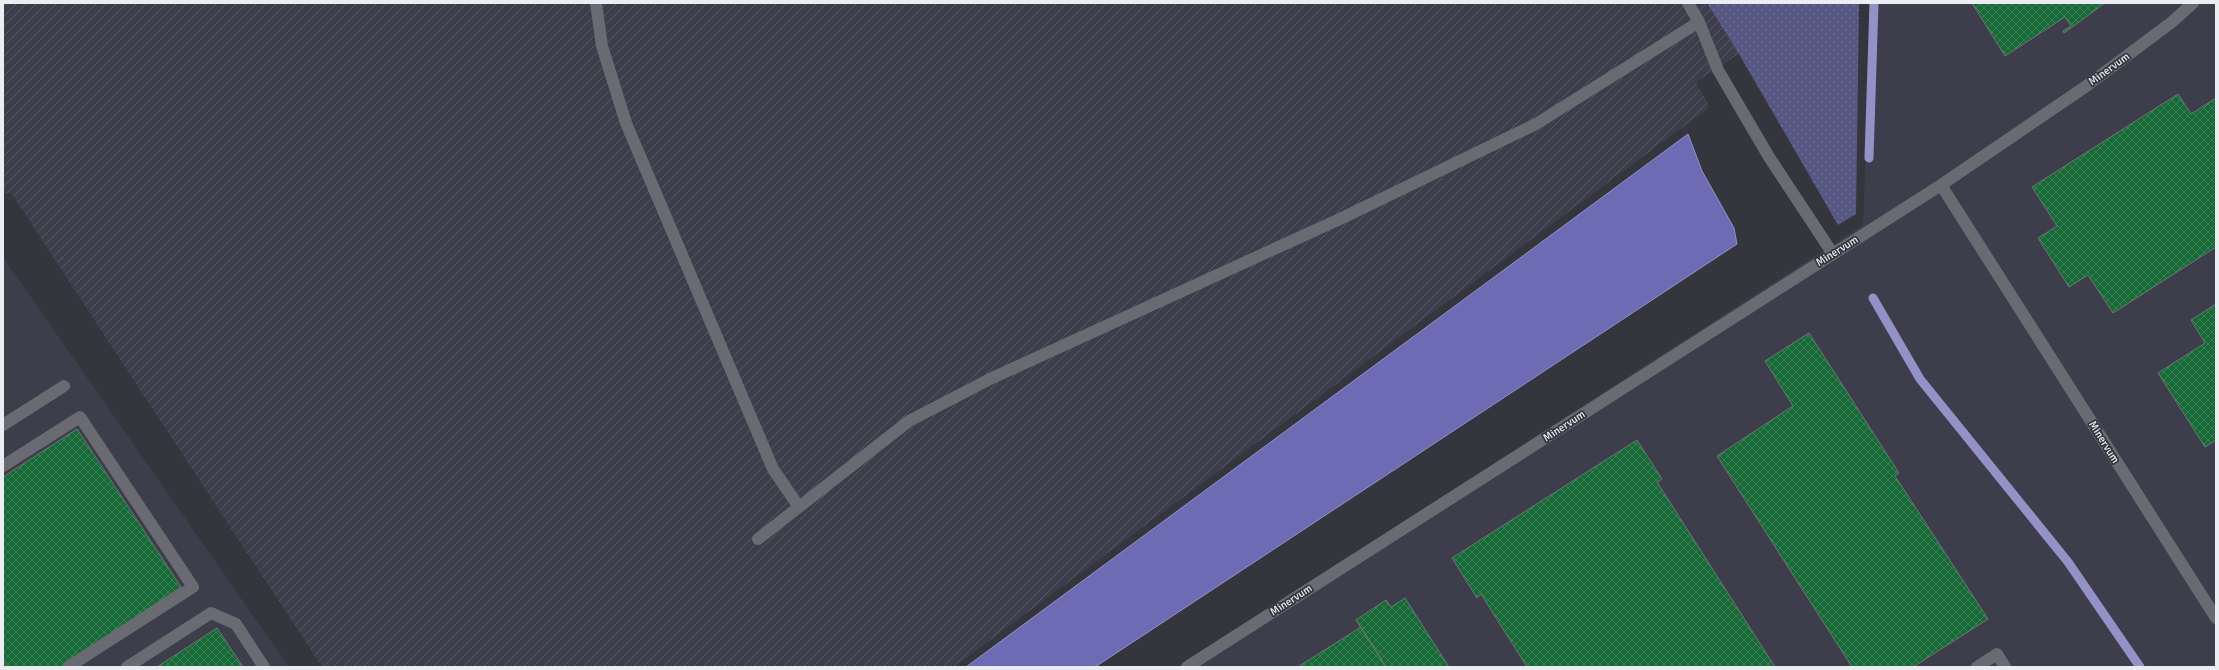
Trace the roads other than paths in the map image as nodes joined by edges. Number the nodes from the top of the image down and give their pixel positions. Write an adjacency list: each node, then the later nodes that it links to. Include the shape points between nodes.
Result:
1 (596, 3): 10 (street, via 602,46 626,123 773,469)
2 (1688, 3): 4 (street)
3 (2193, 3): 5 (street, Minervum, via 2172,22 2084,87)
4 (1699, 22): 6 (street, via 1718,70 1769,157); 10 (street, via 1536,124 1342,218 990,379 910,421)
5 (1942, 185): 6 (street, Minervum); 12 (street, Minervum)
6 (1833, 254): 16 (street, Minervum)
7 (64, 386): 8 (street)
8 (3, 424)
9 (3, 466): 13 (street, via 80,417 192,587)
10 (799, 507): 11 (street)
11 (758, 539)
12 (2216, 618)
13 (68, 667)
14 (126, 667): 15 (street, via 211,613 236,624)
15 (264, 667)
16 (1187, 667)
17 (1977, 667): 18 (street, via 1997,654)
18 (2005, 667)

